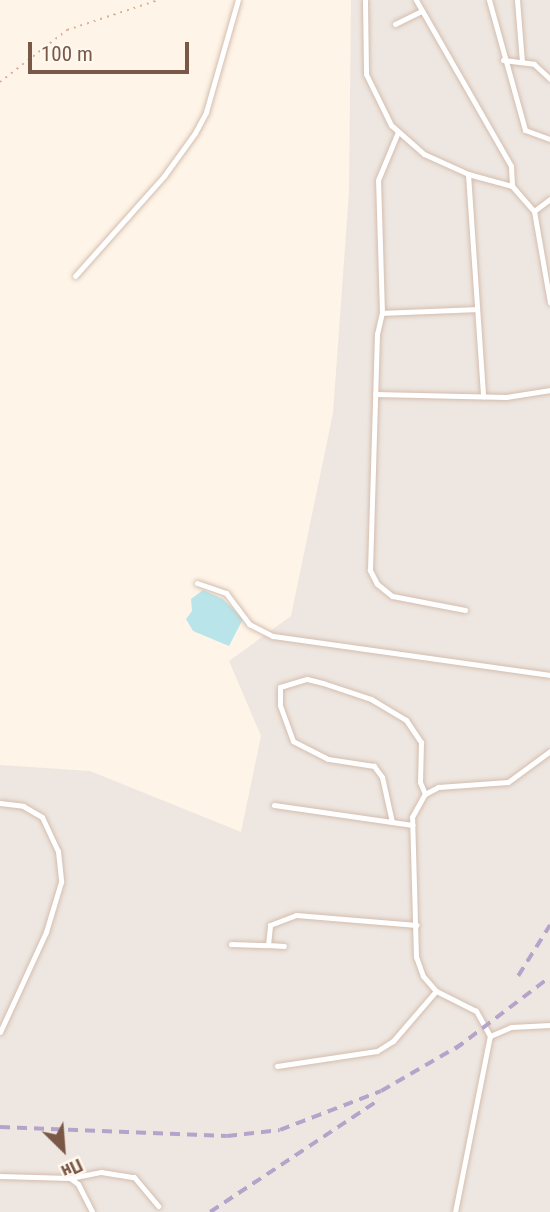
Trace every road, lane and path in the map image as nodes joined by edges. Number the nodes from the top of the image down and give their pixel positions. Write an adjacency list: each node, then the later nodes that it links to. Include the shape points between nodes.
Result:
1 (158, 0): 12 (path, via 67,30)
2 (238, 0): 19 (lane, via 206,112 195,134)
3 (365, 0): 13 (lane, via 366,74 374,96)
4 (415, 0): 7 (lane)
5 (489, 0): 9 (lane)
6 (517, 0): 10 (lane)
7 (422, 11): 8 (lane); 16 (lane, via 511,166)
8 (395, 24)
9 (503, 60): 10 (lane); 14 (lane, via 525,130)
10 (522, 62): 11 (lane, via 534,64)
11 (550, 79)
12 (0, 82)
13 (398, 132): 15 (lane, via 424,154); 22 (lane, via 378,180)
14 (550, 139)
15 (468, 174): 16 (lane); 21 (lane)
16 (512, 186): 18 (lane)
17 (550, 199): 18 (lane)
18 (534, 211): 20 (lane)
19 (75, 276)
20 (550, 303)
21 (477, 309): 22 (lane); 25 (lane)
22 (382, 313): 24 (lane)
23 (550, 390): 25 (lane)
24 (375, 394): 25 (lane); 27 (lane, via 370,570 377,584 392,596)
25 (483, 396)
26 (198, 583): 28 (lane, via 226,593 249,624 273,636)
27 (465, 610)
28 (550, 675)
29 (550, 751): 30 (lane, via 508,782 439,787)
30 (425, 794): 33 (lane, via 420,782 421,742 406,720 370,699 323,683 307,679 280,687 280,705 293,741 328,759 374,766 382,777); 34 (lane, via 417,804)
31 (0, 803): 41 (lane, via 23,806 42,817 58,851 61,882 46,932)
32 (274, 805): 33 (lane)
33 (392, 822): 34 (lane)
34 (412, 825): 35 (lane)
35 (417, 925): 37 (lane, via 296,915 270,925); 39 (lane, via 416,957 423,976)
36 (231, 944): 37 (lane)
37 (268, 945): 38 (lane)
38 (284, 946)
39 (436, 991): 42 (lane, via 476,1011); 43 (lane, via 393,1041 377,1051)
40 (550, 1025): 42 (lane, via 512,1027)
41 (0, 1032)
42 (490, 1036): 48 (lane)
43 (277, 1066)
44 (0, 1176): 45 (lane)
45 (70, 1178): 46 (lane, via 101,1172 134,1177); 47 (lane)
46 (158, 1206)
47 (92, 1212)
48 (455, 1212)

